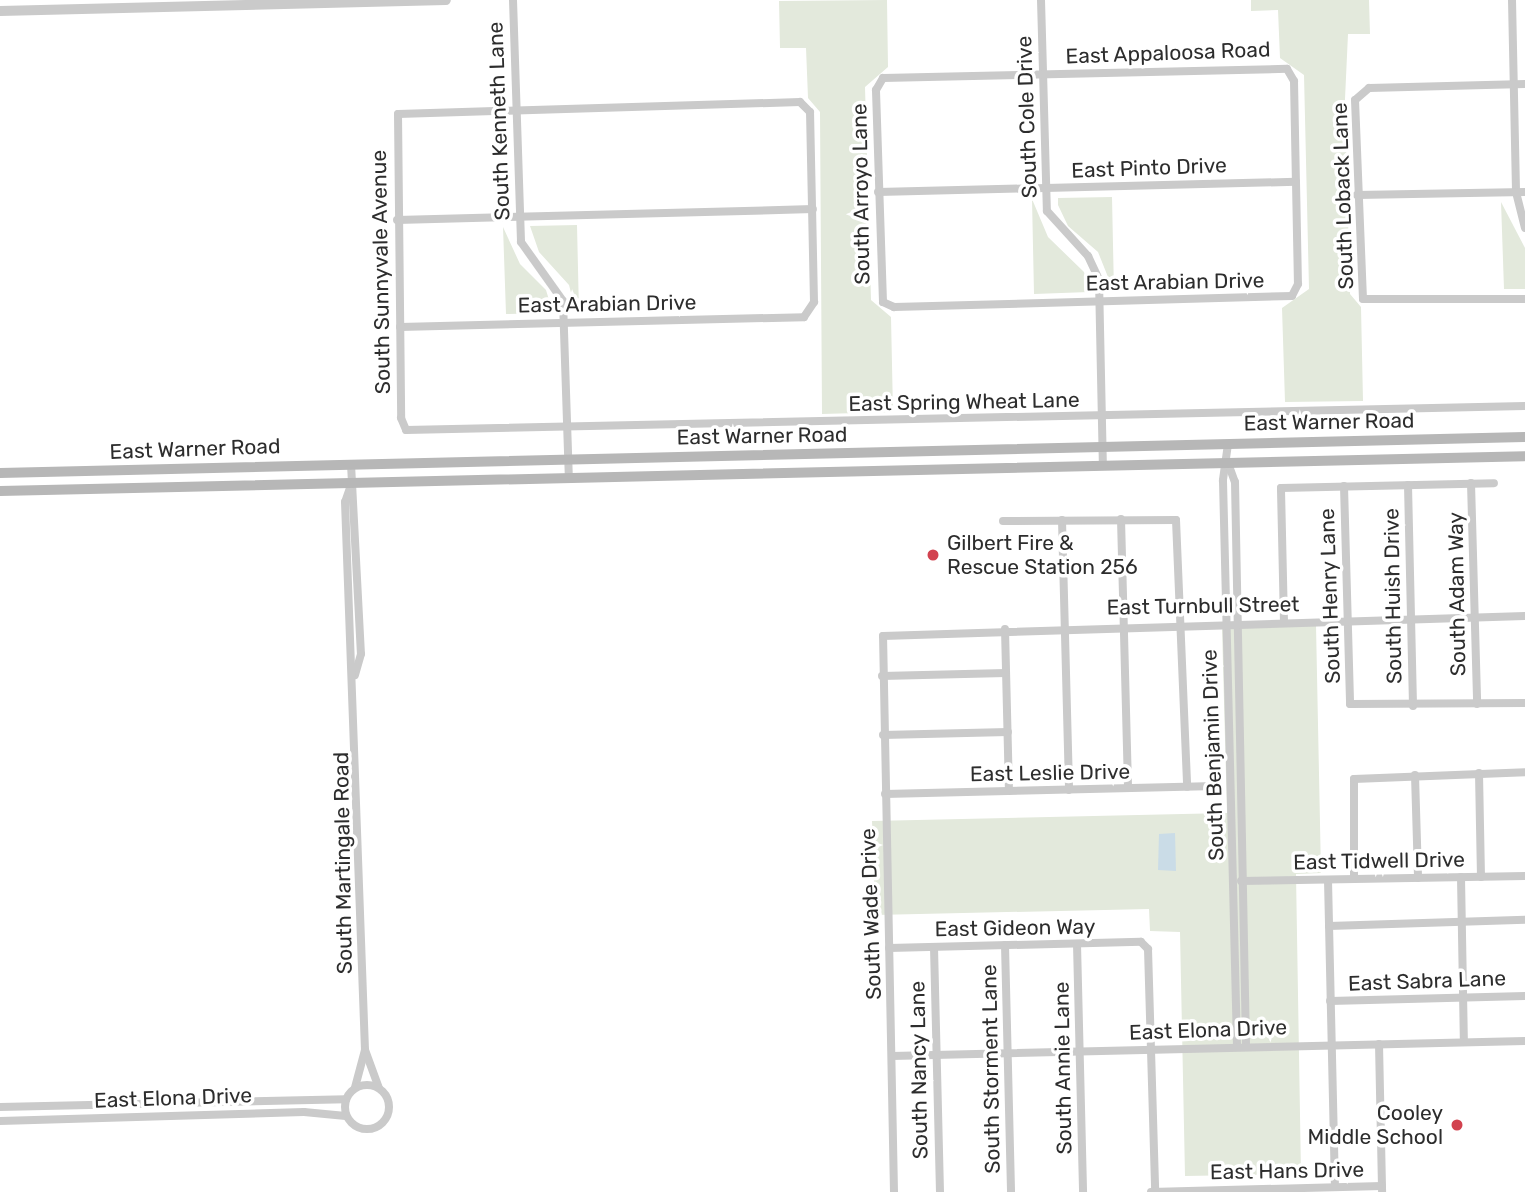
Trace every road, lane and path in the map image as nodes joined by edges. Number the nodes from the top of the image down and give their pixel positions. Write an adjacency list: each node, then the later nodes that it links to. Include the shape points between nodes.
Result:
1 (446, 0): 5 (street)
2 (513, 0): 11 (street, South Kenneth Lane)
3 (1041, 0): 7 (street, South Cole Drive)
4 (1512, 0): 9 (street)
5 (265, 2): 6 (street)
6 (0, 11)
7 (1043, 75): 8 (street, East Appaloosa Road); 12 (street, East Appaloosa Road, via 1290,71); 13 (street, South Cole Drive)
8 (879, 81): 14 (street, South Arroyo Lane)
9 (1514, 84): 10 (street); 15 (street); 16 (street, South Loback Lane, via 1358,92)
10 (1525, 84)
11 (516, 108): 17 (street, via 806,105); 18 (street, South Kenneth Lane); 19 (street, South Sunnyvale Avenue, via 398,114)
12 (1296, 182): 13 (street, East Pinto Drive); 22 (street, East Arabian Drive, via 1296,293)
13 (1046, 188): 14 (street, East Pinto Drive); 22 (street, South Cole Drive, via 1056,228 1094,266)
14 (878, 192): 23 (street, South Arroyo Lane)
15 (1521, 192): 16 (street); 20 (street)
16 (1357, 195): 21 (street, South Loback Lane, via 1363,299)
17 (813, 209): 18 (street); 24 (street, East Arabian Drive, via 813,312)
18 (518, 215): 19 (street); 24 (street, South Kenneth Lane, via 521,242 559,288)
19 (397, 220): 25 (street, South Sunnyvale Avenue)
20 (1525, 228)
21 (1525, 299)
22 (1100, 301): 23 (street, East Arabian Drive); 27 (street, South Cole Drive)
23 (886, 305)
24 (565, 321): 25 (street, East Arabian Drive); 29 (street, South Kenneth Lane)
25 (400, 327): 28 (street, South Sunnyvale Avenue)
26 (1525, 406): 27 (street, East Spring Wheat Lane)
27 (1103, 416): 29 (street, East Spring Wheat Lane); 32 (street, South Cole Drive)
28 (406, 430): 29 (street, East Spring Wheat Lane)
29 (568, 430): 35 (street, South Kenneth Lane)
30 (1525, 437): 31 (main road, East Warner Road)
31 (1228, 444): 32 (main road, East Warner Road); 36 (street, South Benjamin Drive)
32 (1103, 447): 33 (main road, East Warner Road); 38 (street, South Cole Drive)
33 (869, 452): 35 (main road, East Warner Road); 41 (main road)
34 (1525, 456): 36 (main road, East Warner Road)
35 (569, 460): 37 (main road, East Warner Road); 42 (street, South Kenneth Lane)
36 (1228, 463): 38 (main road, East Warner Road); 58 (street, South Benjamin Drive)
37 (351, 464): 39 (main road, East Warner Road); 43 (street, South Martingale Road)
38 (1103, 465): 41 (main road, East Warner Road)
39 (152, 470): 40 (main road, East Warner Road); 48 (main road)
40 (0, 473)
41 (869, 473): 42 (main road, East Warner Road)
42 (569, 478): 43 (main road, East Warner Road)
43 (352, 482): 48 (main road, East Warner Road); 102 (street, South Martingale Road, via 345,502 349,653 355,675)
44 (1472, 483): 45 (street); 46 (street); 54 (street, South Adam Way)
45 (1494, 483)
46 (1408, 485): 47 (street); 55 (street, South Huish Drive)
47 (1345, 486): 56 (street, South Henry Lane); 57 (street, via 1281,488)
48 (152, 488): 49 (main road, East Warner Road)
49 (0, 491)
50 (1121, 519): 51 (street); 59 (street, via 1175,520); 60 (street)
51 (1062, 520): 52 (street); 61 (street)
52 (1003, 522)
53 (1525, 616): 54 (street, East Turnbull Street)
54 (1475, 617): 55 (street, East Turnbull Street); 67 (street, South Adam Way)
55 (1411, 619): 56 (street, East Turnbull Street); 68 (street, South Huish Drive)
56 (1349, 620): 57 (street, East Turnbull Street); 68 (street, South Henry Lane, via 1350,704)
57 (1284, 622): 58 (street, East Turnbull Street)
58 (1231, 623): 59 (street, East Turnbull Street); 86 (street, South Benjamin Drive)
59 (1182, 624): 60 (street, East Turnbull Street); 75 (street)
60 (1124, 626): 61 (street, East Turnbull Street); 76 (street)
61 (1064, 627): 62 (street, East Turnbull Street); 77 (street)
62 (1005, 629): 63 (street, East Turnbull Street); 64 (street)
63 (883, 636): 65 (street, South Wade Drive)
64 (1006, 673): 65 (street); 69 (street)
65 (882, 676): 70 (street, South Wade Drive)
66 (1525, 703): 67 (street)
67 (1477, 704): 68 (street)
68 (1413, 706)
69 (1008, 732): 70 (street); 78 (street)
70 (883, 735): 79 (street, South Wade Drive)
71 (1525, 772): 72 (street)
72 (1479, 773): 73 (street); 82 (street)
73 (1415, 775): 83 (street); 84 (street, via 1354,779)
74 (1216, 786): 75 (street, East Leslie Drive)
75 (1187, 787): 76 (street, East Leslie Drive)
76 (1128, 788): 77 (street, East Leslie Drive)
77 (1069, 790): 78 (street, East Leslie Drive)
78 (1009, 791): 79 (street, East Leslie Drive)
79 (885, 794): 93 (street, South Wade Drive)
80 (1525, 876): 82 (street, East Tidwell Drive)
81 (1461, 877): 82 (street, East Tidwell Drive); 83 (street, East Tidwell Drive); 88 (street)
82 (1481, 877)
83 (1418, 878): 84 (street, East Tidwell Drive)
84 (1354, 879): 85 (street, East Tidwell Drive)
85 (1328, 880): 86 (street, East Tidwell Drive); 89 (street)
86 (1238, 881): 101 (street, South Benjamin Drive)
87 (1525, 920): 88 (street)
88 (1462, 922): 89 (street); 95 (street)
89 (1329, 926): 96 (street)
90 (1077, 944): 91 (street, East Gideon Way); 103 (street, East Gideon Way, via 1141,942 1148,948); 104 (street, South Annie Lane)
91 (1005, 945): 92 (street, East Gideon Way); 105 (street, South Storment Lane)
92 (934, 947): 93 (street, East Gideon Way); 106 (street, South Nancy Lane)
93 (889, 948): 107 (street, South Wade Drive)
94 (1525, 996): 95 (street, East Sabra Lane)
95 (1463, 998): 96 (street, East Sabra Lane); 98 (street)
96 (1331, 1001): 100 (street)
97 (1525, 1041): 98 (street, East Elona Drive)
98 (1464, 1042): 99 (street, East Elona Drive)
99 (1379, 1044): 100 (street, East Elona Drive); 115 (street)
100 (1331, 1045): 101 (street, East Elona Drive); 114 (street)
101 (1242, 1047): 103 (street, East Elona Drive)
102 (365, 1050): 108 (street, South Martingale Road); 109 (street, South Martingale Road)
103 (1151, 1050): 104 (street, East Elona Drive); 120 (street)
104 (1080, 1051): 105 (street, East Elona Drive); 119 (street, South Annie Lane)
105 (1008, 1053): 106 (street, East Elona Drive); 118 (street, South Storment Lane)
106 (936, 1055): 107 (street, East Elona Drive); 117 (street, South Nancy Lane)
107 (892, 1056): 116 (street, South Wade Drive)
108 (355, 1088): 109 (street); 110 (street)
109 (379, 1088): 112 (street, via 388,1100 384,1121 364,1129)
110 (345, 1099): 111 (street, East Elona Drive); 112 (street)
111 (0, 1107)
112 (346, 1116): 113 (street, East Elona Drive, via 304,1112)
113 (0, 1121)
114 (1335, 1187): 115 (street, East Hans Drive); 120 (street, East Hans Drive)
115 (1382, 1189)
116 (894, 1192)
117 (940, 1192)
118 (1012, 1192)
119 (1083, 1192)
120 (1153, 1192)

